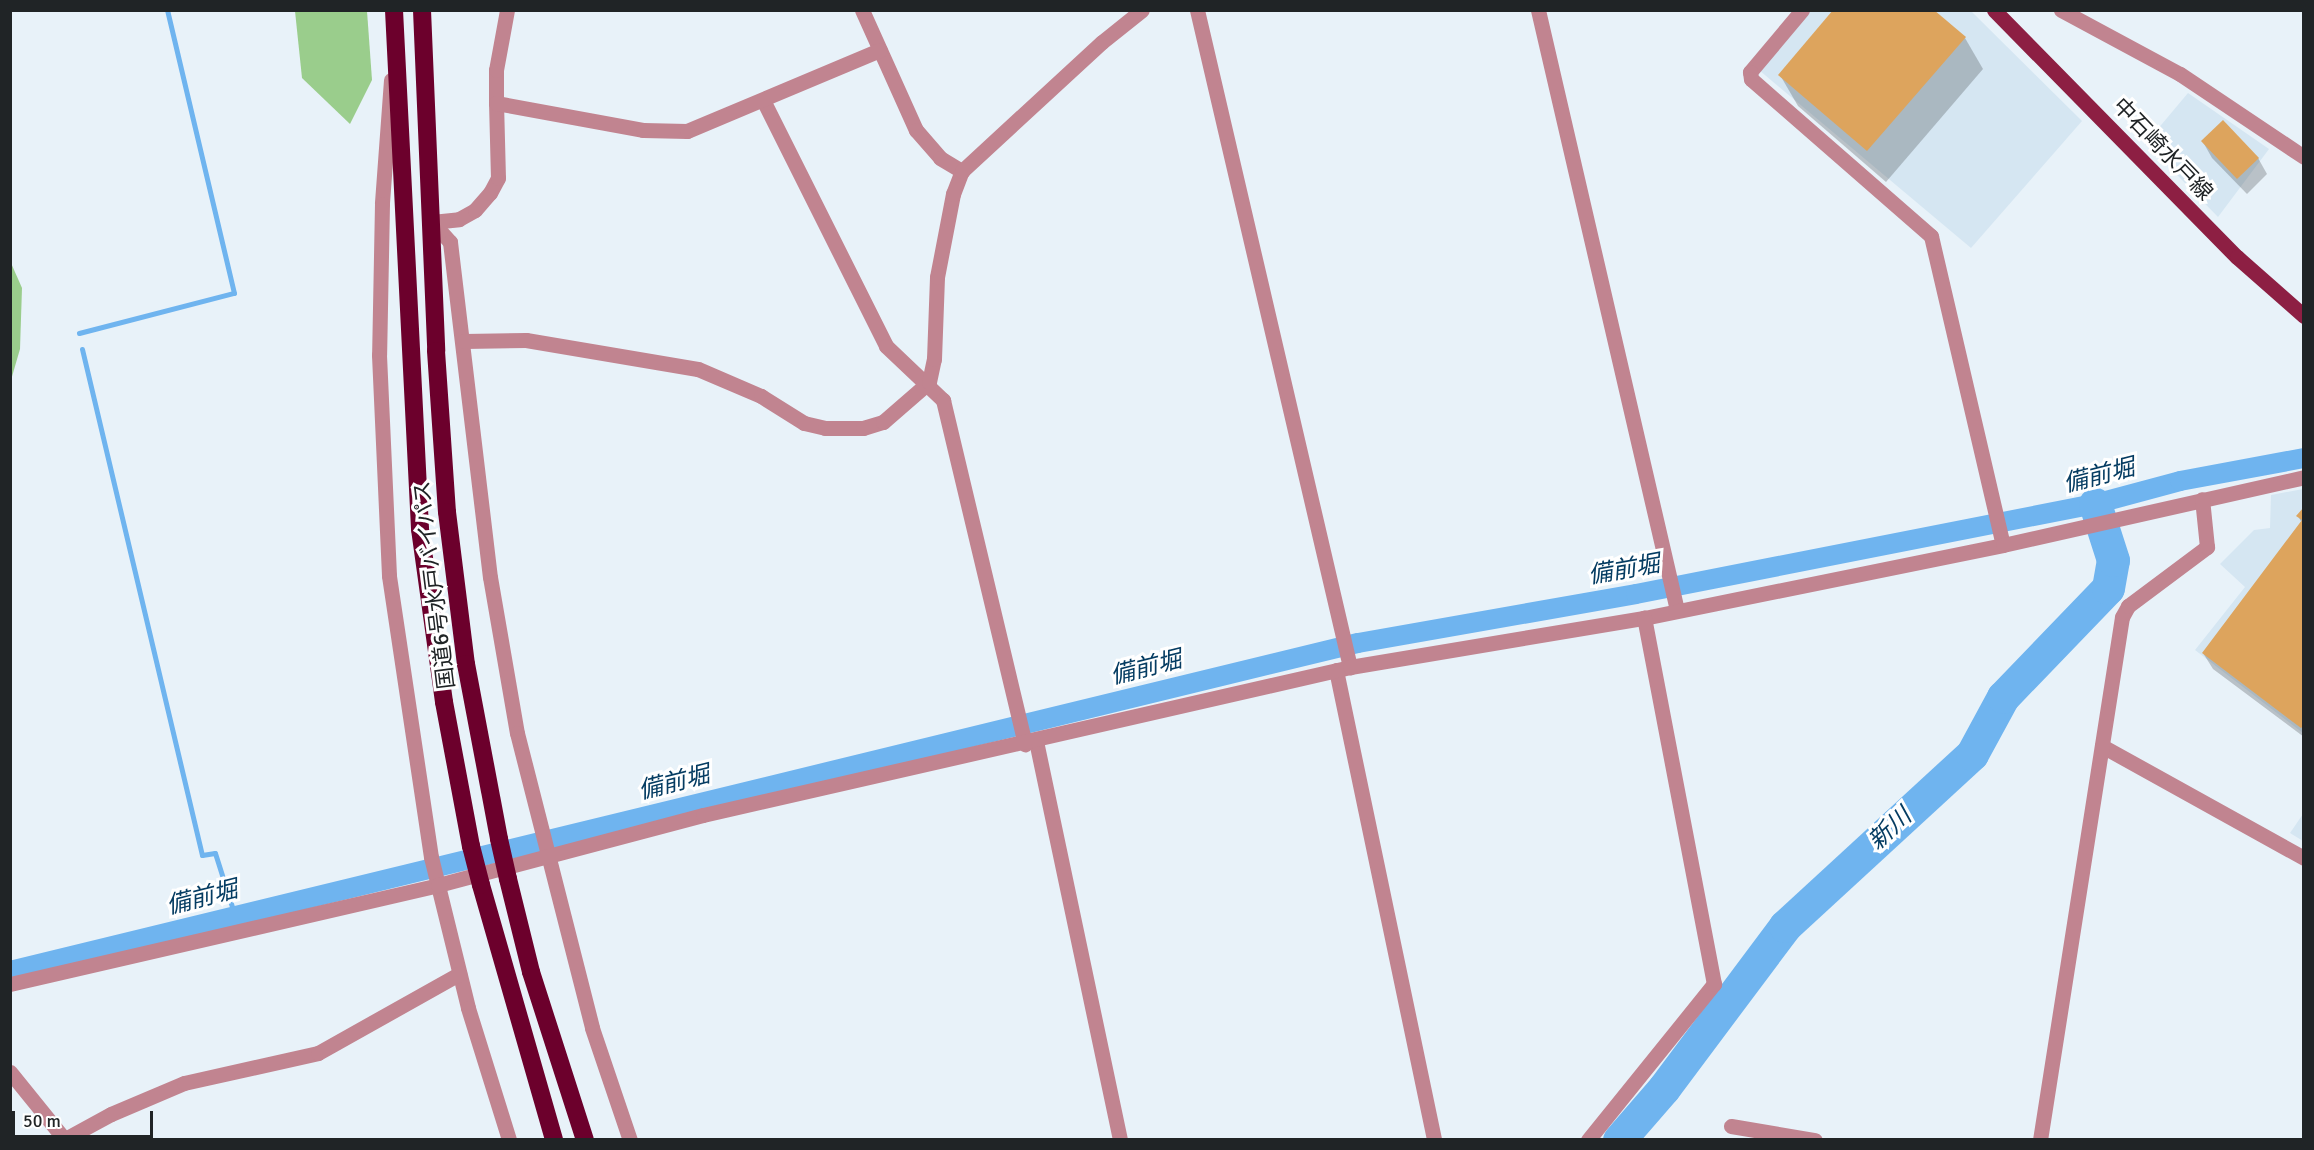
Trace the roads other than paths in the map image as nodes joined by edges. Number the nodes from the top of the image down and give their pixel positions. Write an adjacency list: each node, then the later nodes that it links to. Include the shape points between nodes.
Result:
1 (394, 10): 11 (highway, 国道6号水戸バイパス)
2 (422, 10): 17 (highway, 国道6号水戸バイパス)
3 (507, 10): 14 (street, via 496,70)
4 (862, 10): 12 (street)
5 (1142, 10): 16 (street)
6 (1197, 10): 26 (street, via 1343,638)
7 (1538, 10): 24 (street)
8 (1802, 10): 23 (street, via 1750,72 1751,79 1931,236)
9 (1994, 10): 18 (main road, 中石崎水戸線, via 2237,257)
10 (2069, 12): 15 (street, via 2180,74)
11 (395, 38): 31 (street, via 382,204 382,461 400,669); 38 (highway, 国道6号水戸バイパス, bridge, via 420,529 444,702 471,846)
12 (880, 50): 13 (street); 16 (street, via 925,142)
13 (763, 100): 14 (street, via 687,131 662,133); 20 (street, via 886,346)
14 (496, 103): 17 (street, via 498,177 490,193 475,210 459,219)
15 (2304, 157)
16 (962, 171): 20 (street, via 953,194 937,277 934,359)
17 (432, 222): 19 (street, via 450,242); 39 (highway, 国道6号水戸バイパス, bridge, via 447,512 466,664 499,839 531,972)
18 (2304, 316)
19 (464, 341): 20 (street, via 526,340 698,369 762,396 804,423 825,428 863,428 883,422); 29 (street, via 501,647)
20 (929, 382): 27 (street, via 943,400)
21 (2304, 477): 22 (street)
22 (2202, 499): 23 (street, via 2090,525); 28 (street, via 2207,547 2128,606 2122,617)
23 (2002, 539): 24 (street)
24 (1676, 606): 25 (street)
25 (1644, 618): 26 (street); 43 (street, via 1714,984)
26 (1345, 665): 27 (street); 42 (street)
27 (1029, 741): 29 (street); 41 (street)
28 (2102, 747): 30 (street); 45 (street)
29 (545, 853): 31 (street); 40 (street, via 592,1028)
30 (2304, 858)
31 (436, 880): 32 (street); 33 (street)
32 (459, 974): 36 (street, via 318,1053 183,1083); 37 (street)
33 (10, 984)
34 (10, 1072): 36 (street)
35 (1731, 1126): 44 (street)
36 (65, 1139)
37 (509, 1140)
38 (554, 1140)
39 (585, 1140)
40 (630, 1140)
41 (1120, 1140)
42 (1434, 1140)
43 (1588, 1140)
44 (1815, 1140)
45 (2040, 1140)

